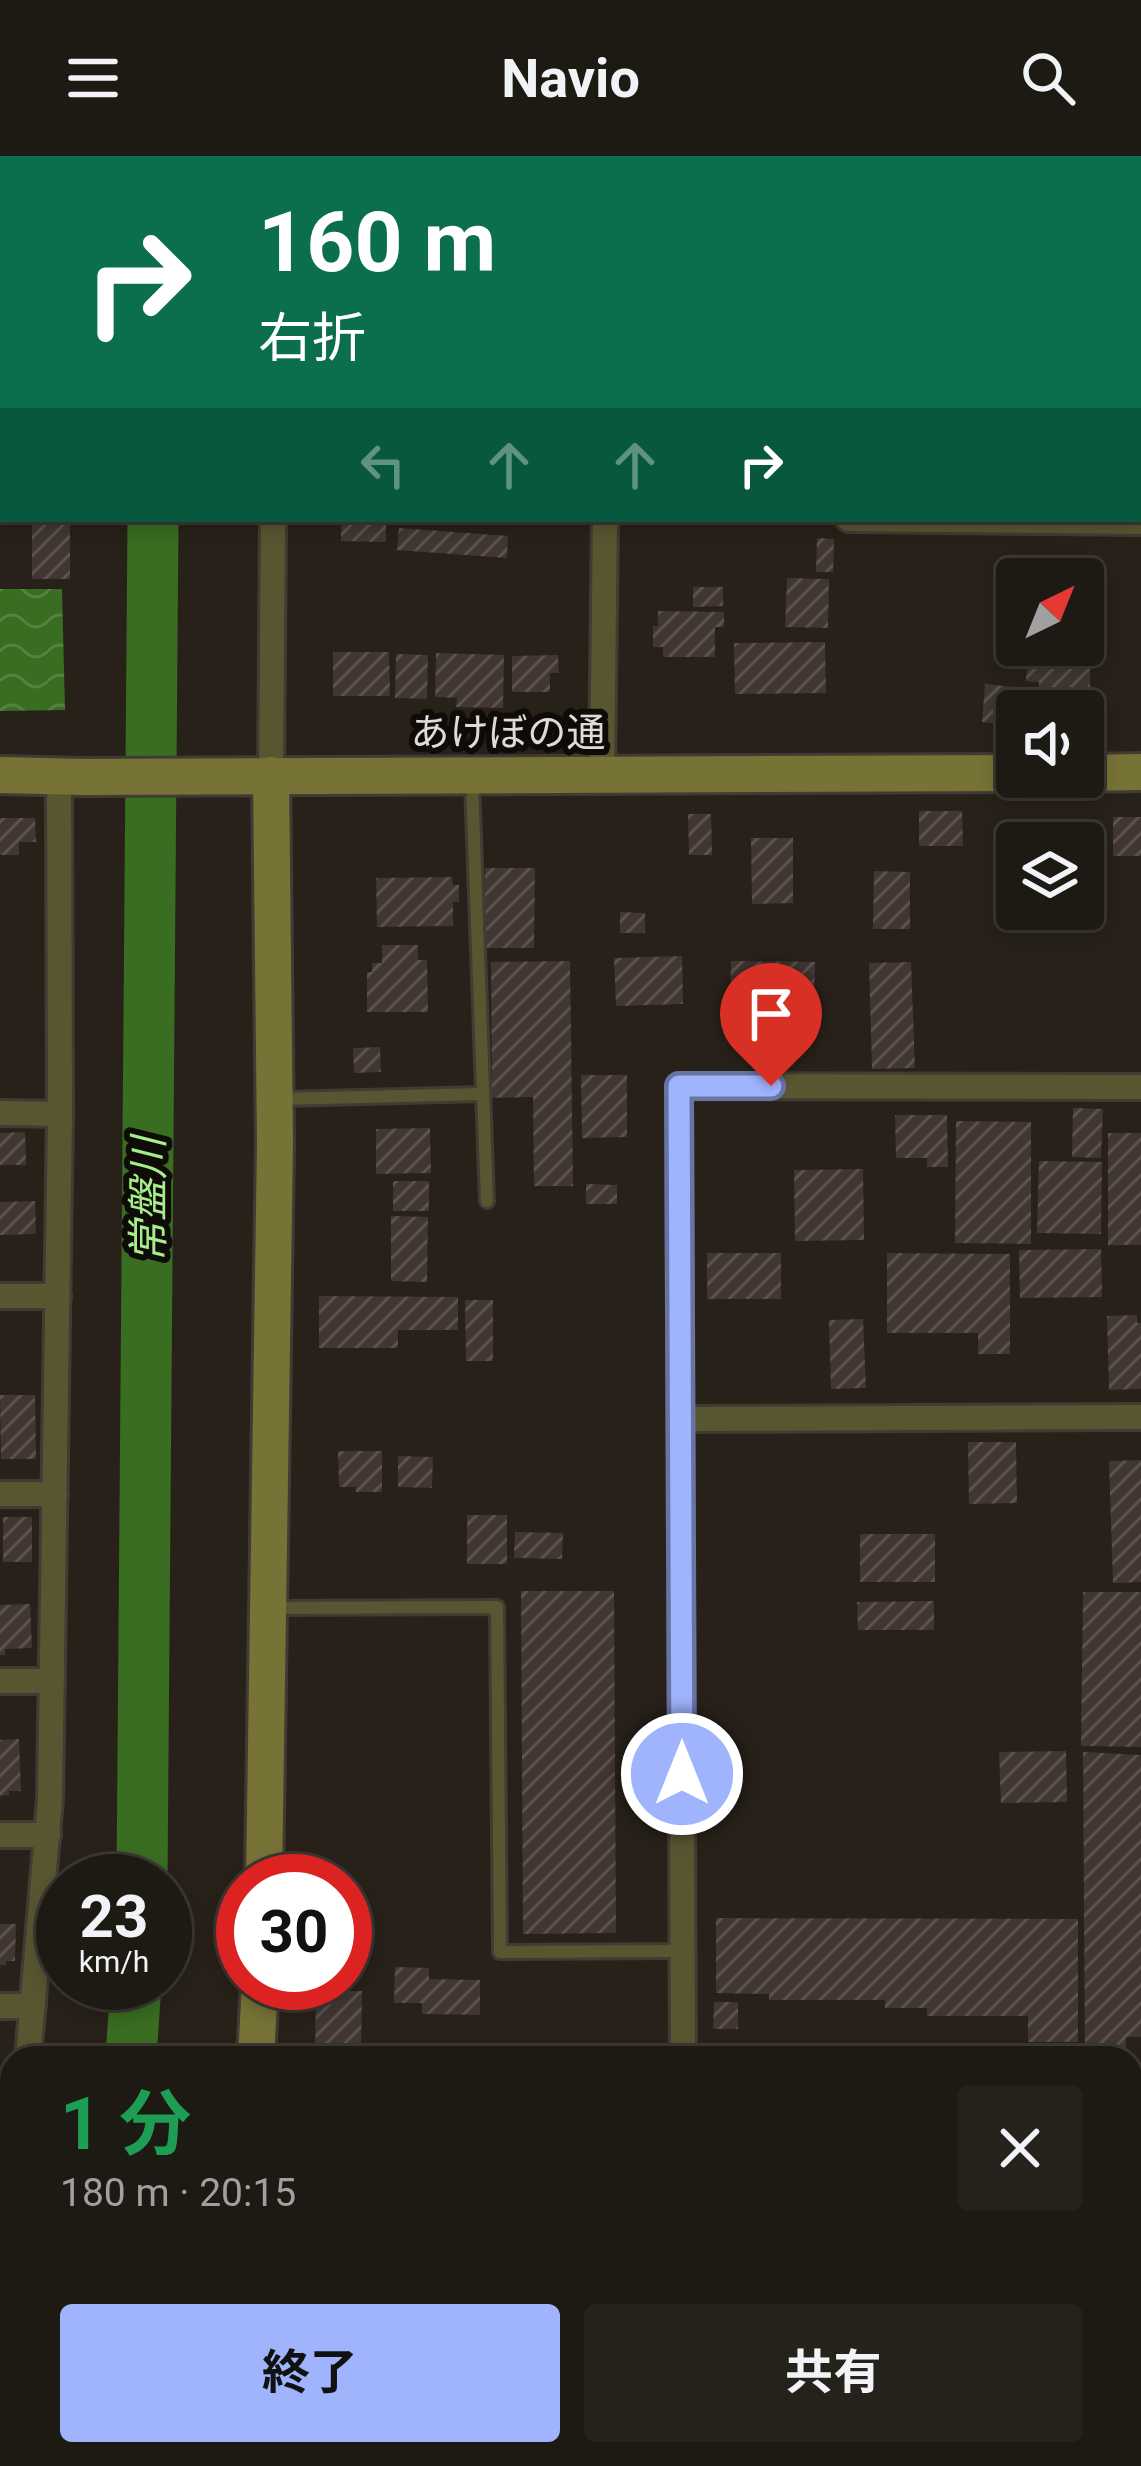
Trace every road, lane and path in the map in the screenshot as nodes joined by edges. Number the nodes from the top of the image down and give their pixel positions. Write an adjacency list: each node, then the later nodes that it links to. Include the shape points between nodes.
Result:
1 (273, 522): 9 (street)
2 (605, 522): 7 (street)
3 (1104, 772): 4 (street)
4 (1141, 772)
5 (996, 773): 7 (street, あけぼの通)
6 (472, 774): 7 (street, あけぼの通); 9 (street, あけぼの通); 12 (lane)
7 (602, 774)
8 (0, 775): 10 (street, あけぼの通)
9 (271, 775): 10 (street, あけぼの通); 13 (street)
10 (72, 776): 15 (street)
11 (1141, 1087): 20 (street, via 679,1086)
12 (483, 1094): 13 (lane); 16 (lane)
13 (275, 1099): 23 (street)
14 (0, 1113): 15 (street)
15 (60, 1114): 17 (street)
16 (487, 1201)
17 (58, 1295): 18 (street); 22 (street)
18 (0, 1296)
19 (1141, 1418): 20 (street)
20 (680, 1419): 29 (street)
21 (0, 1494): 22 (street)
22 (55, 1494): 25 (street)
23 (270, 1608): 28 (street); 29 (lane, via 496,1607 500,1952)
24 (0, 1681): 25 (street)
25 (52, 1681): 27 (street)
26 (0, 1835): 27 (street)
27 (48, 1835): 31 (street)
28 (265, 1854)
29 (683, 1951): 35 (street)
30 (0, 2006): 31 (street)
31 (33, 2006): 33 (street)
32 (259, 2010): 34 (street)
33 (29, 2046)
34 (257, 2046)
35 (683, 2046)

